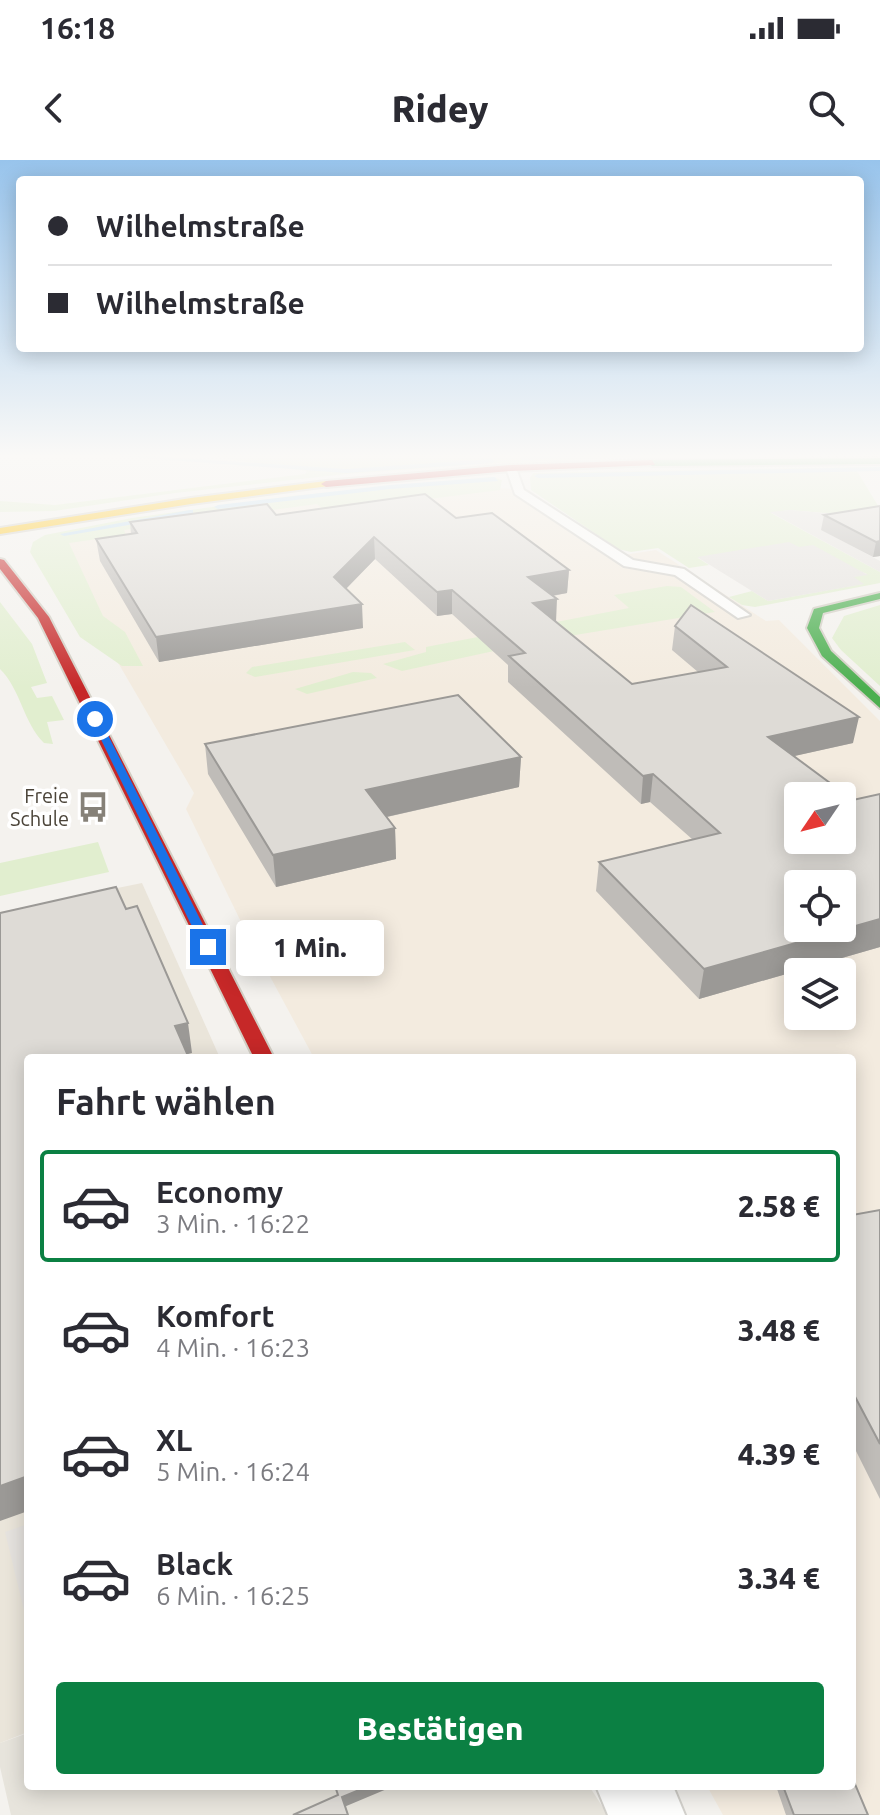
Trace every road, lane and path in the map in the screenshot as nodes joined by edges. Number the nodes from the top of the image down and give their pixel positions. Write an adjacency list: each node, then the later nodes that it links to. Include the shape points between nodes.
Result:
1 (583, 533): 4 (lane, via 629,563 679,572)
2 (0, 562): 6 (street, via 43,617)
3 (880, 596): 5 (street, via 818,611 813,634)
4 (743, 615)
5 (880, 704)
6 (262, 1054)
7 (635, 1790): 8 (street)
8 (647, 1815)

